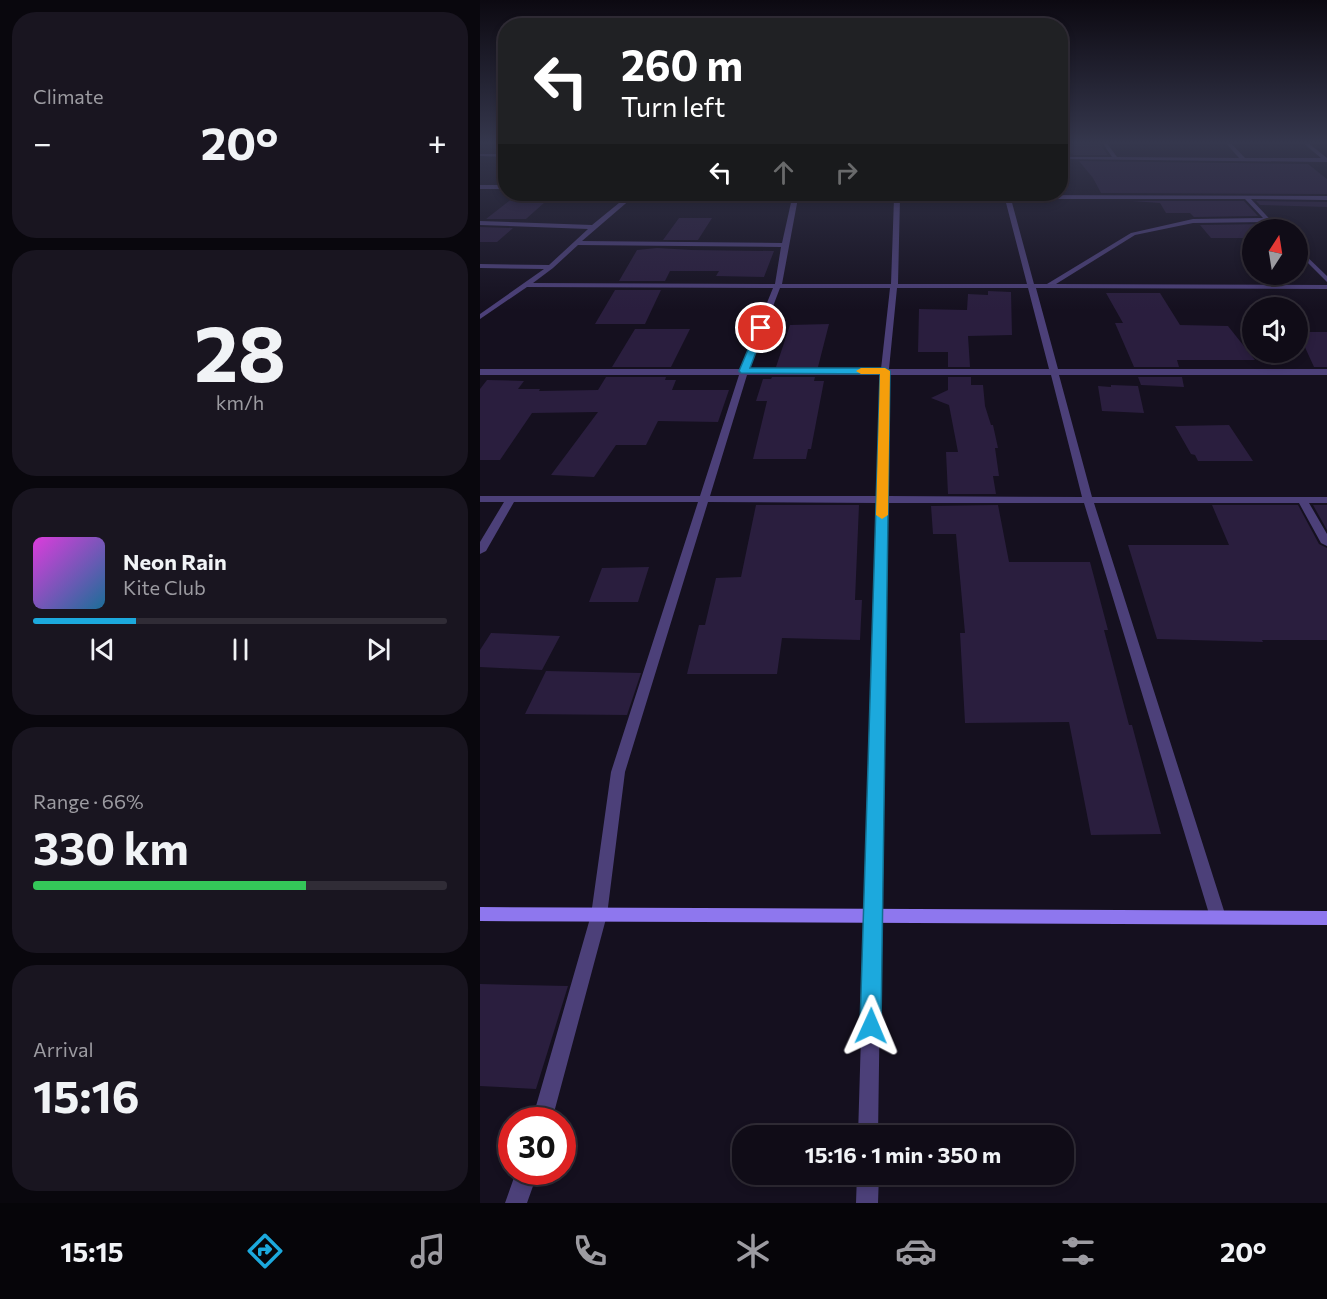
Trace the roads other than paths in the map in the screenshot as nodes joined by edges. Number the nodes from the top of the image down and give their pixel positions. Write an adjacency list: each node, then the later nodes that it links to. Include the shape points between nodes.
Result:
1 (1247, 198): 6 (street)
2 (625, 201): 9 (street)
3 (795, 201): 11 (street)
4 (897, 201): 18 (street)
5 (1010, 201): 19 (street)
6 (1268, 219)
7 (1242, 220): 20 (street, via 1193,221 1133,234)
8 (480, 223): 9 (street)
9 (593, 227): 10 (street)
10 (578, 243): 11 (street); 14 (street)
11 (785, 245): 17 (street)
12 (1308, 260): 15 (street)
13 (480, 266): 14 (street)
14 (551, 267): 16 (street)
15 (1327, 280)
16 (527, 285): 17 (street); 22 (street)
17 (778, 285): 18 (street); 23 (street)
18 (894, 286): 19 (street); 24 (street)
19 (1031, 286): 20 (street); 27 (street)
20 (1049, 286): 21 (street)
21 (1327, 287)
22 (480, 317)
23 (744, 371): 24 (street); 25 (street); 30 (street)
24 (885, 371): 27 (street); 31 (street)
25 (480, 372)
26 (1327, 372): 27 (street)
27 (1053, 373): 32 (street)
28 (480, 499): 29 (street)
29 (511, 499): 30 (street); 36 (street)
30 (705, 499): 31 (street); 38 (street, via 618,772)
31 (883, 500): 32 (street); 39 (street)
32 (1088, 500): 33 (street); 40 (street)
33 (1302, 500): 34 (street); 35 (street)
34 (1327, 500)
35 (1327, 543)
36 (480, 551)
37 (480, 914): 38 (street)
38 (598, 915): 39 (street); 42 (street)
39 (873, 917): 40 (street); 43 (street)
40 (1218, 917): 41 (street)
41 (1327, 918)
42 (546, 1107)
43 (868, 1125)
44 (522, 1185): 46 (street)
45 (868, 1185): 47 (street)
46 (516, 1203)
47 (867, 1203)

